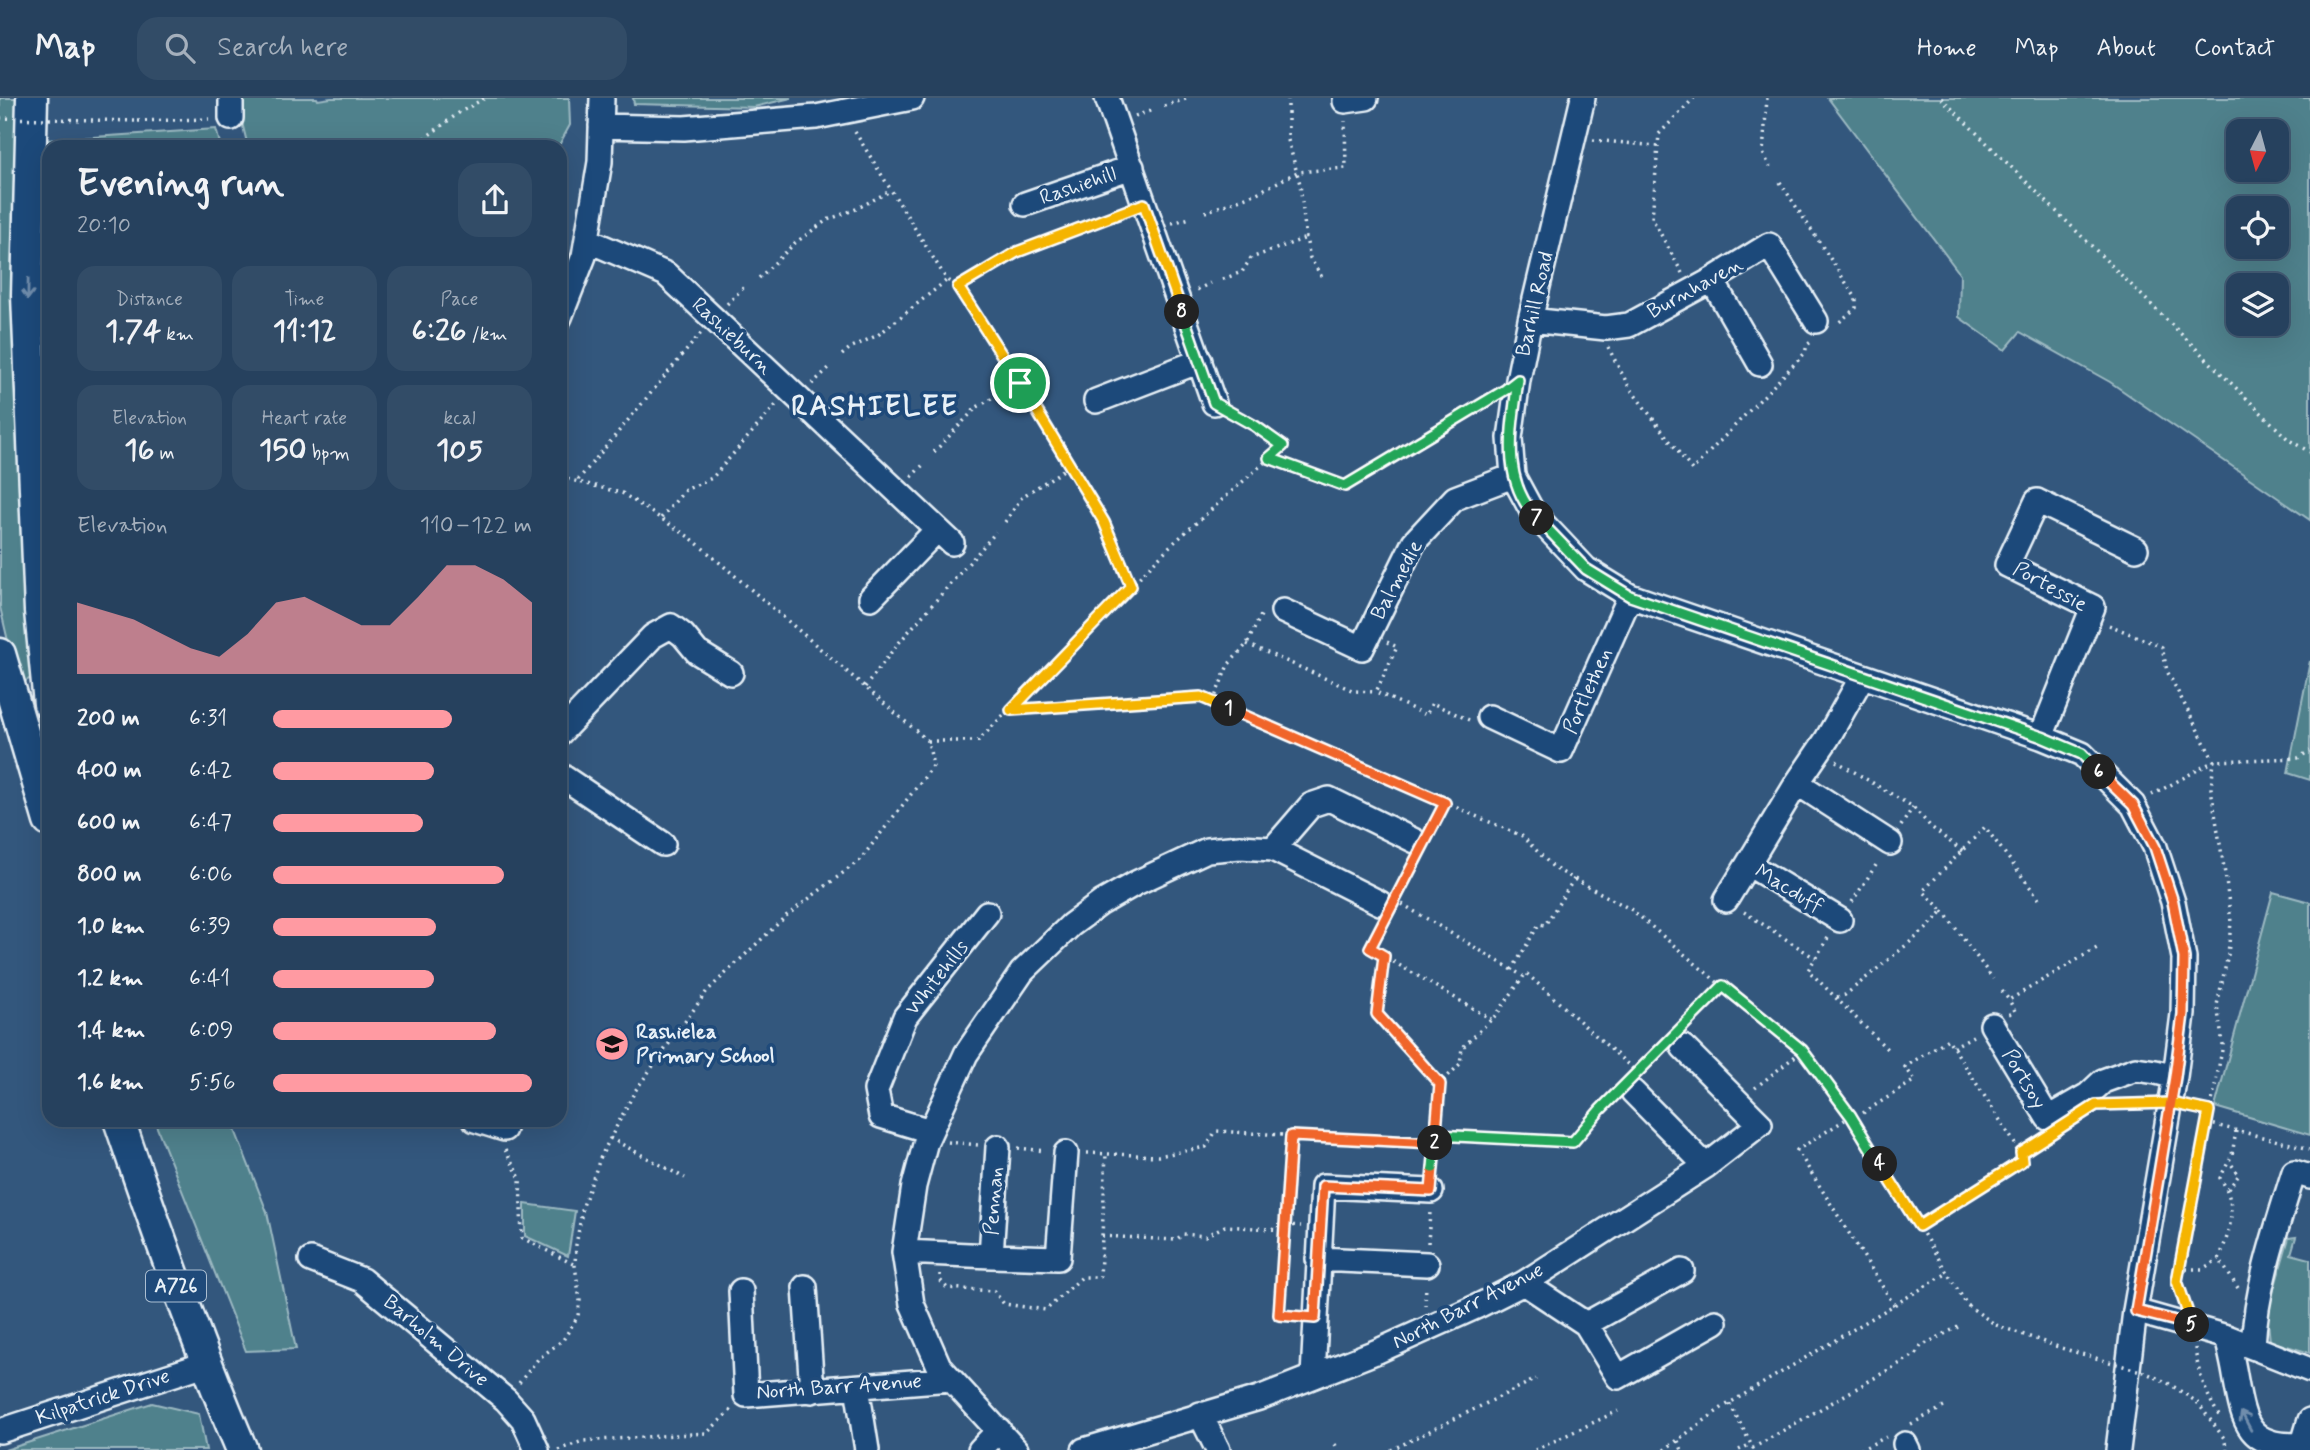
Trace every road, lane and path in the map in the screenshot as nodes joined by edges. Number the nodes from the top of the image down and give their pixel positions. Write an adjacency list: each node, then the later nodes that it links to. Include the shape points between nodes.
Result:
1 (32, 98): 65 (main road, one-way to 65, via 27,295)
2 (485, 98): 19 (path)
3 (602, 98): 17 (street)
4 (912, 98): 15 (street)
5 (1107, 98): 21 (street, Rashiehill)
6 (1189, 98): 13 (path)
7 (1288, 98): 23 (path, via 1288,140)
8 (1583, 98): 18 (street, Barhill Road)
9 (1694, 98): 20 (path, via 1658,134)
10 (1767, 98): 22 (path, via 1763,153)
11 (1941, 98): 50 (path, via 2290,440)
12 (1356, 99): 23 (path, via 1346,169)
13 (1164, 106)
14 (231, 108): 16 (path, bridge, via 138,121)
15 (845, 111): 17 (street, via 684,128); 24 (path)
16 (0, 118)
17 (601, 125): 29 (street)
18 (1573, 139): 20 (path); 39 (street, Barhill Road)
19 (423, 140)
20 (1657, 146): 35 (path, via 1652,218 1669,252)
21 (1132, 167): 25 (street, Rashiehill); 26 (street, Rashiehill)
22 (1770, 167)
23 (1297, 172): 27 (path); 28 (path)
24 (890, 191): 31 (path, via 827,220); 33 (path)
25 (1025, 204)
26 (1144, 204): 36 (path, via 1017,252); 42 (street, Rashiehill)
27 (1205, 212)
28 (1306, 239): 30 (path); 32 (path, via 1251,258 1242,272)
29 (587, 240): 37 (street); 38 (street, Rashieburn, via 666,274)
30 (1322, 277)
31 (759, 278)
32 (1223, 279)
33 (947, 280): 36 (path); 41 (path, via 878,335)
34 (746, 286): 38 (path)
35 (1702, 286): 39 (street, Burnhaven, via 1629,325 1606,328); 40 (street, Burnhaven, via 1769,245); 43 (street)
36 (958, 287): 45 (path)
37 (567, 299)
38 (713, 318): 46 (street, Rashieburn); 55 (path)
39 (1530, 320): 44 (street, Barhill Road)
40 (1816, 321)
41 (842, 355)
42 (1200, 361): 47 (street); 48 (street, Rashiehill)
43 (1760, 364)
44 (1518, 380): 51 (path, via 1345,486); 53 (street, Barhill Road, via 1510,438)
45 (1020, 383): 49 (path, via 977,407); 52 (path)
46 (789, 390): 56 (path, via 712,478 685,490); 62 (street, Rashieburn, via 945,536)
47 (1096, 401)
48 (1214, 403): 51 (path, via 1283,446)
49 (934, 452)
50 (2310, 452)
51 (1269, 458): 60 (path)
52 (1071, 465): 57 (path, via 1023,497); 60 (path, via 1104,522)
53 (1513, 476): 61 (street, Barhill Road, via 1532,513 1586,569); 66 (street, Balmedie, via 1455,498 1414,542)
54 (567, 479): 55 (path)
55 (577, 481): 56 (path, via 622,493)
56 (661, 518): 71 (path, via 692,539)
57 (1005, 522)
58 (996, 532): 71 (path)
59 (2136, 549): 64 (street, Portessie, via 2037,501 2007,565 2093,607)
60 (1131, 586): 75 (path)
61 (1630, 596): 70 (street, Barhill Road); 76 (street, Portlethen, via 1561,751)
62 (871, 598)
63 (1283, 611): 66 (street, Balmedie, via 1362,648); 67 (path, via 1266,604)
64 (2090, 617): 77 (street, Portessie); 81 (path, via 2162,647 2167,671)
65 (42, 632)
66 (1369, 634): 72 (path, via 1397,647)
67 (1247, 644): 72 (path, via 1354,691); 73 (path, via 1228,666)
68 (0, 654): 84 (main road)
69 (731, 673): 74 (street, via 697,652 671,626 653,636 616,675)
70 (1862, 677): 77 (street, Barhill Road); 79 (street, Macduff)
71 (865, 687): 78 (path)
72 (1376, 692): 76 (path, via 1426,715 1432,703 1471,720 1476,709)
73 (1213, 702): 75 (path, via 1201,697); 85 (path)
74 (568, 709)
75 (1011, 710): 78 (path, via 978,741)
76 (1489, 717)
77 (2042, 737): 86 (street, Barhill Road, via 2082,754)
78 (928, 741): 133 (path, via 933,766 860,860 786,916 707,991 635,1091)
79 (1819, 750): 83 (street, Macduff); 91 (path, via 1913,807)
80 (2310, 751): 81 (path, via 2298,758)
81 (2214, 761): 86 (path); 121 (path, via 2211,789 2231,922 2217,1005 2223,1045)
82 (567, 780): 88 (street)
83 (1797, 783): 87 (street); 92 (street, Macduff)
84 (42, 797)
85 (1445, 803): 89 (path); 93 (path, via 1522,836 1554,868)
86 (2133, 805): 115 (street, Barhill Road, via 2155,847 2173,902 2184,958)
87 (1890, 843)
88 (663, 844)
89 (1418, 848): 90 (street, via 1329,799 1311,805); 103 (path, via 1395,900)
90 (1273, 849): 96 (street, North Barr Avenue); 131 (street, North Barr Avenue, via 1207,850 1136,883 1071,925 1023,972 966,1054)
91 (1962, 850): 94 (path, via 1985,827); 97 (path, via 1923,891)
92 (1748, 864): 95 (street); 99 (street, Macduff)
93 (1574, 878): 103 (path); 106 (path, via 1632,910)
94 (2039, 899)
95 (1726, 900): 102 (path)
96 (1384, 908): 101 (path, via 1370,948)
97 (1942, 911): 105 (path); 114 (path, via 1926,929 1838,997)
98 (987, 914): 131 (street, Whitehills, via 905,1017 876,1090 881,1116)
99 (1840, 920)
100 (2097, 948): 108 (path)
101 (1384, 956): 109 (path); 116 (path, via 1377,1014)
102 (1815, 958)
103 (1512, 970): 104 (path)
104 (1523, 976): 109 (path); 117 (path, via 1526,973)
105 (1993, 979)
106 (1723, 986): 111 (path); 113 (path)
107 (2002, 991): 108 (path)
108 (2009, 1000): 110 (path, via 2015,1011)
109 (1491, 1019): 116 (path, via 1462,1048 1460,1064)
110 (1992, 1025): 112 (path); 115 (street, Portsoy, via 2048,1118 2103,1081 2136,1069)
111 (1676, 1040): 117 (path); 118 (street, North Barr Avenue)
112 (1953, 1047): 122 (path, via 1948,1039 1903,1065 1914,1080); 138 (path)
113 (1802, 1050): 118 (path); 123 (path)
114 (1890, 1052)
115 (2175, 1077): 119 (street, Barhill Road)
116 (1440, 1084): 130 (path)
117 (1630, 1084): 130 (path, via 1573,1142); 140 (street)
118 (1737, 1101): 140 (street, North Barr Avenue, via 1760,1124)
119 (2171, 1103): 120 (path); 121 (path); 163 (street, Barhill Road)
120 (2109, 1104)
121 (2209, 1111): 124 (path)
122 (1863, 1113)
123 (1851, 1116): 145 (path); 162 (path, via 1797,1150)
124 (2207, 1123): 128 (path); 155 (path)
125 (121, 1127): 171 (main road, A726)
126 (498, 1127): 127 (street)
127 (504, 1129): 153 (path, via 502,1144 520,1178 522,1238)
128 (2236, 1130): 136 (path); 139 (path)
129 (2053, 1132): 138 (path)
130 (1436, 1135): 134 (path)
131 (928, 1136): 135 (path); 148 (street, North Barr Avenue, via 914,1186)
132 (1291, 1136): 134 (path); 137 (path, via 1216,1131 1206,1147 1158,1156); 146 (path)
133 (610, 1138): 142 (path); 153 (path, via 583,1206)
134 (1435, 1144): 144 (path)
135 (998, 1146): 137 (path); 149 (street, Pennan)
136 (2310, 1149)
137 (1066, 1153): 149 (street, Pennan, via 1058,1258)
138 (2021, 1153): 145 (path, via 2022,1161)
139 (2229, 1161): 143 (path, via 2220,1178); 143 (path, via 2239,1175)
140 (1706, 1166): 158 (street, North Barr Avenue)
141 (2310, 1177): 170 (street, via 2294,1172 2255,1311)
142 (685, 1178)
143 (2228, 1189): 151 (path, via 2233,1213)
144 (1431, 1191): 150 (street, via 1323,1186)
145 (1919, 1226): 157 (path)
146 (1286, 1230): 147 (path, via 1224,1226 1205,1236 1182,1234 1176,1241); 164 (path, via 1279,1315)
147 (1102, 1236)
148 (904, 1252): 149 (street, Pennan); 175 (street, North Barr Avenue, via 912,1304 939,1366)
149 (991, 1256)
150 (1318, 1259): 154 (street); 164 (street)
151 (2219, 1259): 155 (path, via 2202,1269); 161 (path)
152 (311, 1260): 179 (street, Barholm Drive, via 362,1280)
153 (575, 1265): 179 (path, via 578,1316 563,1340 538,1359)
154 (1427, 1265)
155 (2179, 1269): 167 (path, via 2177,1281)
156 (1682, 1271): 166 (street)
157 (1947, 1274): 162 (path); 206 (path, bridge, via 1967,1305 1996,1325 2168,1383 2197,1402 2224,1438)
158 (1524, 1283): 166 (street); 173 (street, North Barr Avenue, via 1378,1352)
159 (805, 1287): 177 (street)
160 (741, 1291): 178 (street, North Barr Avenue)
161 (2239, 1291)
162 (1894, 1306): 180 (path)
163 (2136, 1311): 167 (street); 205 (street, Barhill Road)
164 (1315, 1318): 173 (street)
165 (1715, 1322): 166 (street, via 1618,1377)
166 (1586, 1324)
167 (2192, 1326): 169 (street); 184 (path, via 2207,1396)
168 (1958, 1327): 189 (path, via 1753,1448)
169 (2227, 1337): 170 (street); 190 (street, one-way to 169, via 2272,1444 2256,1437 2245,1423)
170 (2253, 1346): 172 (street)
171 (205, 1364): 186 (street, Kilpatrick Drive); 191 (main road, A726)
172 (2310, 1370)
173 (1313, 1376): 182 (street, North Barr Avenue, via 1259,1398)
174 (1536, 1378): 200 (path)
175 (951, 1379): 176 (street, North Barr Avenue); 185 (street, North Barr Avenue)
176 (858, 1388): 177 (street, North Barr Avenue); 194 (street)
177 (812, 1391): 178 (street, North Barr Avenue)
178 (746, 1395): 193 (path, via 707,1433 583,1441)
179 (506, 1400): 192 (street, Barholm Drive, via 523,1419)
180 (1730, 1404): 187 (path); 189 (path)
181 (1618, 1411): 201 (path)
182 (1200, 1414): 197 (street, North Barr Avenue); 198 (street)
183 (2310, 1420): 190 (street)
184 (2227, 1429)
185 (999, 1430): 195 (street); 196 (street, North Barr Avenue)
186 (0, 1431)
187 (1678, 1441): 202 (path); 203 (path)
188 (1335, 1444): 199 (path)
189 (1751, 1444): 204 (path)
190 (2302, 1447)
191 (242, 1450)
192 (537, 1450)
193 (558, 1450)
194 (867, 1450)
195 (980, 1450)
196 (1016, 1450)
197 (1084, 1450)
198 (1218, 1450)
199 (1338, 1450)
200 (1391, 1450)
201 (1535, 1450)
202 (1664, 1450)
203 (1682, 1450)
204 (1739, 1450)
205 (2118, 1450)
206 (2227, 1450)

